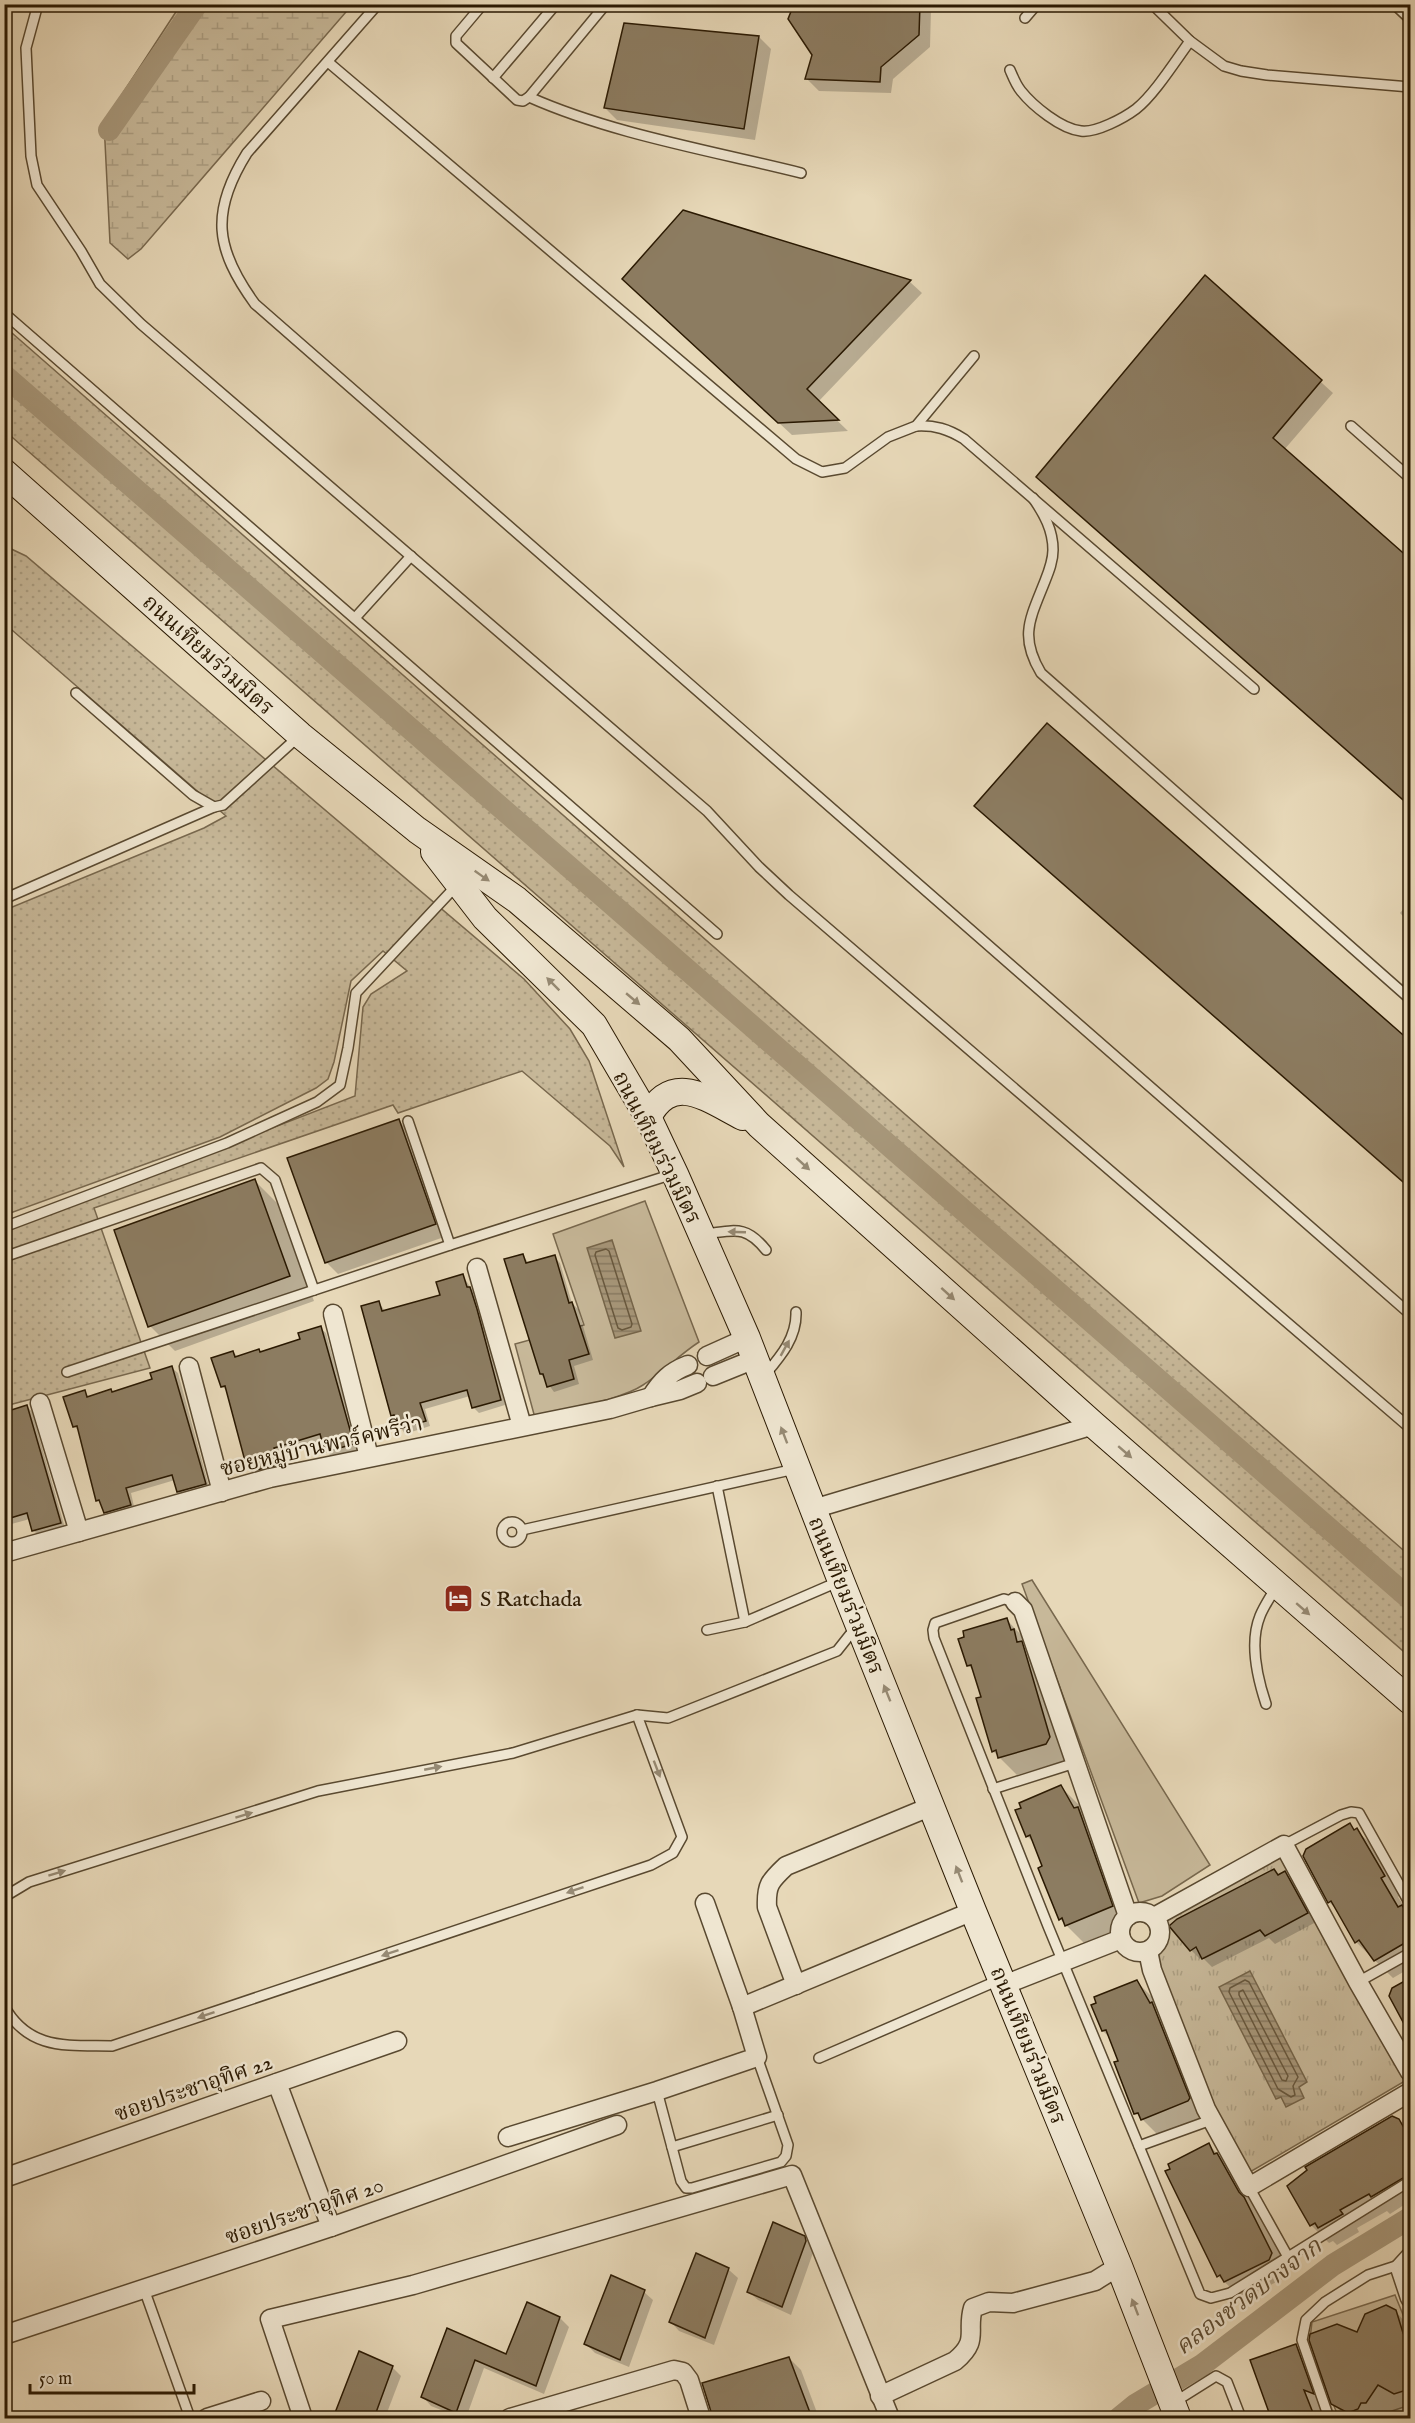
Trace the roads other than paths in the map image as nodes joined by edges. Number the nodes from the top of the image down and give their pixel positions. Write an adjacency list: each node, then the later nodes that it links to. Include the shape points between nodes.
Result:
1 (38, 4): 25 (lane, via 26,48 31,156 37,185 100,284 141,324)
2 (378, 4): 12 (lane)
3 (483, 4): 14 (lane, via 456,36 456,43)
4 (556, 4): 14 (lane)
5 (606, 4): 16 (lane)
6 (1037, 4): 9 (lane)
7 (1152, 4): 11 (lane)
8 (1394, 4): 10 (lane)
9 (1025, 18)
10 (1410, 19)
11 (1190, 41): 13 (lane, via 1137,108 1120,119 1082,131 1042,112 1020,90); 15 (lane, via 1224,66 1241,71)
12 (328, 62): 20 (lane, via 796,459 822,472 845,468 888,436); 49 (lane, via 247,153 231,178 225,197 222,232 227,257 255,304)
13 (1010, 70)
14 (493, 78): 16 (lane, via 517,100)
15 (1410, 87)
16 (529, 97): 17 (lane, via 606,124)
17 (801, 173)
18 (4, 314): 26 (lane)
19 (974, 356): 20 (lane)
20 (916, 426): 24 (lane, via 933,425 964,439)
21 (1351, 426): 23 (lane)
22 (7, 478): 29 (street, ถนนเทียมร่วมมิตร)
23 (1410, 478)
24 (1033, 498): 27 (lane); 35 (lane, via 1045,517 1053,551 1028,632 1028,646 1041,673)
25 (411, 556): 26 (lane); 59 (lane, via 707,811 789,895)
26 (355, 618): 34 (lane)
27 (1254, 689)
28 (76, 693): 30 (lane, via 194,795)
29 (300, 735): 30 (lane, via 223,805); 31 (street, ถนนเทียมร่วมมิตร)
30 (214, 807): 33 (lane)
31 (417, 830): 32 (street, ถนนเทียมร่วมมิตร); 38 (street, ถนนเทียมร่วมมิตร, one-way to 38, via 517,900 679,1039)
32 (459, 883): 36 (street, ถนนเทียมร่วมมิตร, one-way to 32, via 594,1025 485,918); 40 (lane, via 356,993 339,1085 317,1102 227,1143)
33 (4, 899)
34 (717, 934)
35 (1410, 999)
36 (648, 1117): 38 (street, via 660,1098 692,1091); 39 (street, ถนนเทียมร่วมมิตร)
37 (408, 1121): 42 (lane)
38 (759, 1125): 57 (street, ถนนเทียมร่วมมิตร, one-way to 57)
39 (675, 1174): 41 (street, ถนนเทียมร่วมมิตร); 42 (lane)
40 (4, 1227)
41 (701, 1234): 43 (lane, one-way to 41, via 744,1230); 51 (street, ถนนเทียมร่วมมิตร)
42 (450, 1245): 46 (lane)
43 (766, 1250)
44 (4, 1257): 46 (lane, via 261,1168 275,1180)
45 (477, 1268): 58 (street)
46 (314, 1290): 54 (lane)
47 (796, 1312): 51 (lane, one-way to 47, via 785,1351 796,1325)
48 (333, 1314): 60 (street)
49 (1410, 1314)
50 (707, 1356): 51 (street)
51 (755, 1358): 55 (street, ซอยหมู่บ้านพาร์คพรีว่า, via 680,1390); 61 (street, ถนนเทียมร่วมมิตร, one-way to 51)
52 (688, 1365): 55 (street, via 672,1371)
53 (189, 1367): 63 (street)
54 (67, 1372)
55 (651, 1397): 58 (street, ซอยหมู่บ้านพาร์คพรีว่า)
56 (40, 1403): 66 (street)
57 (1094, 1425): 64 (street); 69 (street, ถนนเทียมร่วมมิตร, one-way to 69)
58 (522, 1426): 60 (street, ซอยหมู่บ้านพาร์คพรีว่า)
59 (1410, 1428)
60 (369, 1457): 63 (street, ซอยหมู่บ้านพาร์คพรีว่า)
61 (797, 1469): 62 (lane); 64 (street, ถนนเทียมร่วมมิตร)
62 (717, 1486): 65 (lane); 71 (lane)
63 (222, 1492): 66 (street, ซอยหมู่บ้านพาร์คพรีว่า)
64 (813, 1509): 68 (street, ถนนเทียมร่วมมิตร)
65 (522, 1530)
66 (79, 1532): 67 (street, ซอยหมู่บ้านพาร์คพรีว่า)
67 (4, 1553)
68 (841, 1581): 71 (lane); 72 (street, ถนนเทียมร่วมมิตร)
69 (1276, 1586): 74 (street, ถนนเทียมร่วมมิตร, one-way to 74); 75 (lane, via 1259,1616 1254,1640 1258,1682)
70 (1015, 1602): 77 (street, via 1023,1611); 78 (lane, via 1004,1599 936,1623 933,1630)
71 (745, 1622): 73 (lane)
72 (858, 1623): 76 (lane, via 837,1651 668,1718); 79 (street, ถนนเทียมร่วมมิตร, one-way to 72)
73 (707, 1630)
74 (1410, 1701)
75 (1266, 1704)
76 (637, 1715): 81 (lane, one-way to 76, via 29,1882 318,1791 513,1753); 94 (lane, one-way to 94, via 682,1837 673,1853 651,1865 112,2046 49,2043 31,2036)
77 (1075, 1763): 78 (lane); 85 (street)
78 (993, 1789): 90 (lane)
79 (932, 1806): 84 (street, ถนนเทียมร่วมมิตร, one-way to 79); 93 (street, via 786,1866 770,1881 767,1907)
80 (1284, 1845): 83 (lane, via 1341,1815 1359,1813); 86 (street); 92 (street)
81 (4, 1897)
82 (705, 1903): 95 (street)
83 (1410, 1904)
84 (973, 1911): 91 (street, ถนนเทียมร่วมมิตร); 93 (street)
85 (1128, 1916): 86 (street, via 1141,1912); 87 (street, via 1121,1926)
86 (1154, 1917): 88 (street, via 1160,1936)
87 (1121, 1939): 88 (street, via 1135,1952); 90 (street)
88 (1148, 1951): 104 (street)
89 (1410, 1953): 92 (lane)
90 (1063, 1962): 91 (street); 107 (lane)
91 (1003, 1982): 98 (lane); 115 (street, ถนนเทียมร่วมมิตร)
92 (1358, 1982): 99 (street)
93 (796, 1985): 95 (street)
94 (4, 2006)
95 (742, 2007): 97 (street)
96 (397, 2041): 100 (street, ซอยประชาอุทิศ 22)
97 (757, 2057): 101 (street); 103 (lane)
98 (819, 2058)
99 (1410, 2072)
100 (278, 2083): 109 (street, ซอยประชาอุทิศ 22); 112 (street)
101 (657, 2091): 106 (street); 108 (lane)
102 (1410, 2092): 111 (street)
103 (778, 2115): 108 (lane); 108 (lane, via 788,2145 781,2162 686,2188)
104 (1211, 2120): 107 (lane); 111 (street)
105 (617, 2125): 112 (street, ซอยประชาอุทิศ 20)
106 (508, 2137)
107 (1139, 2146): 113 (lane, via 1200,2294 1212,2298 1230,2293)
108 (672, 2147)
109 (4, 2178)
110 (1410, 2181): 113 (lane)
111 (1249, 2187): 113 (lane)
112 (331, 2227): 116 (street, ซอยประชาอุทิศ 20)
113 (1288, 2257)
114 (1407, 2260): 117 (street, via 1400,2268); 129 (lane, via 1368,2275 1324,2302 1306,2320 1302,2340)
115 (1119, 2266): 119 (street, via 1095,2281 1013,2303 979,2304 973,2308 973,2330 965,2352 955,2361); 121 (street, ถนนเทียมร่วมมิตร, one-way to 115)
116 (144, 2289): 118 (street, ซอยประชาอุทิศ 20); 122 (lane)
117 (1410, 2298)
118 (4, 2335)
119 (880, 2396): 124 (street, via 792,2175 413,2284 270,2319); 127 (street)
120 (261, 2401): 123 (street)
121 (1174, 2406): 128 (lane, via 1216,2376 1227,2382)
122 (190, 2418)
123 (207, 2418)
124 (303, 2418)
125 (510, 2418): 126 (street, via 674,2370 683,2372 689,2380)
126 (701, 2418)
127 (890, 2418)
128 (1240, 2418)
129 (1329, 2418)

